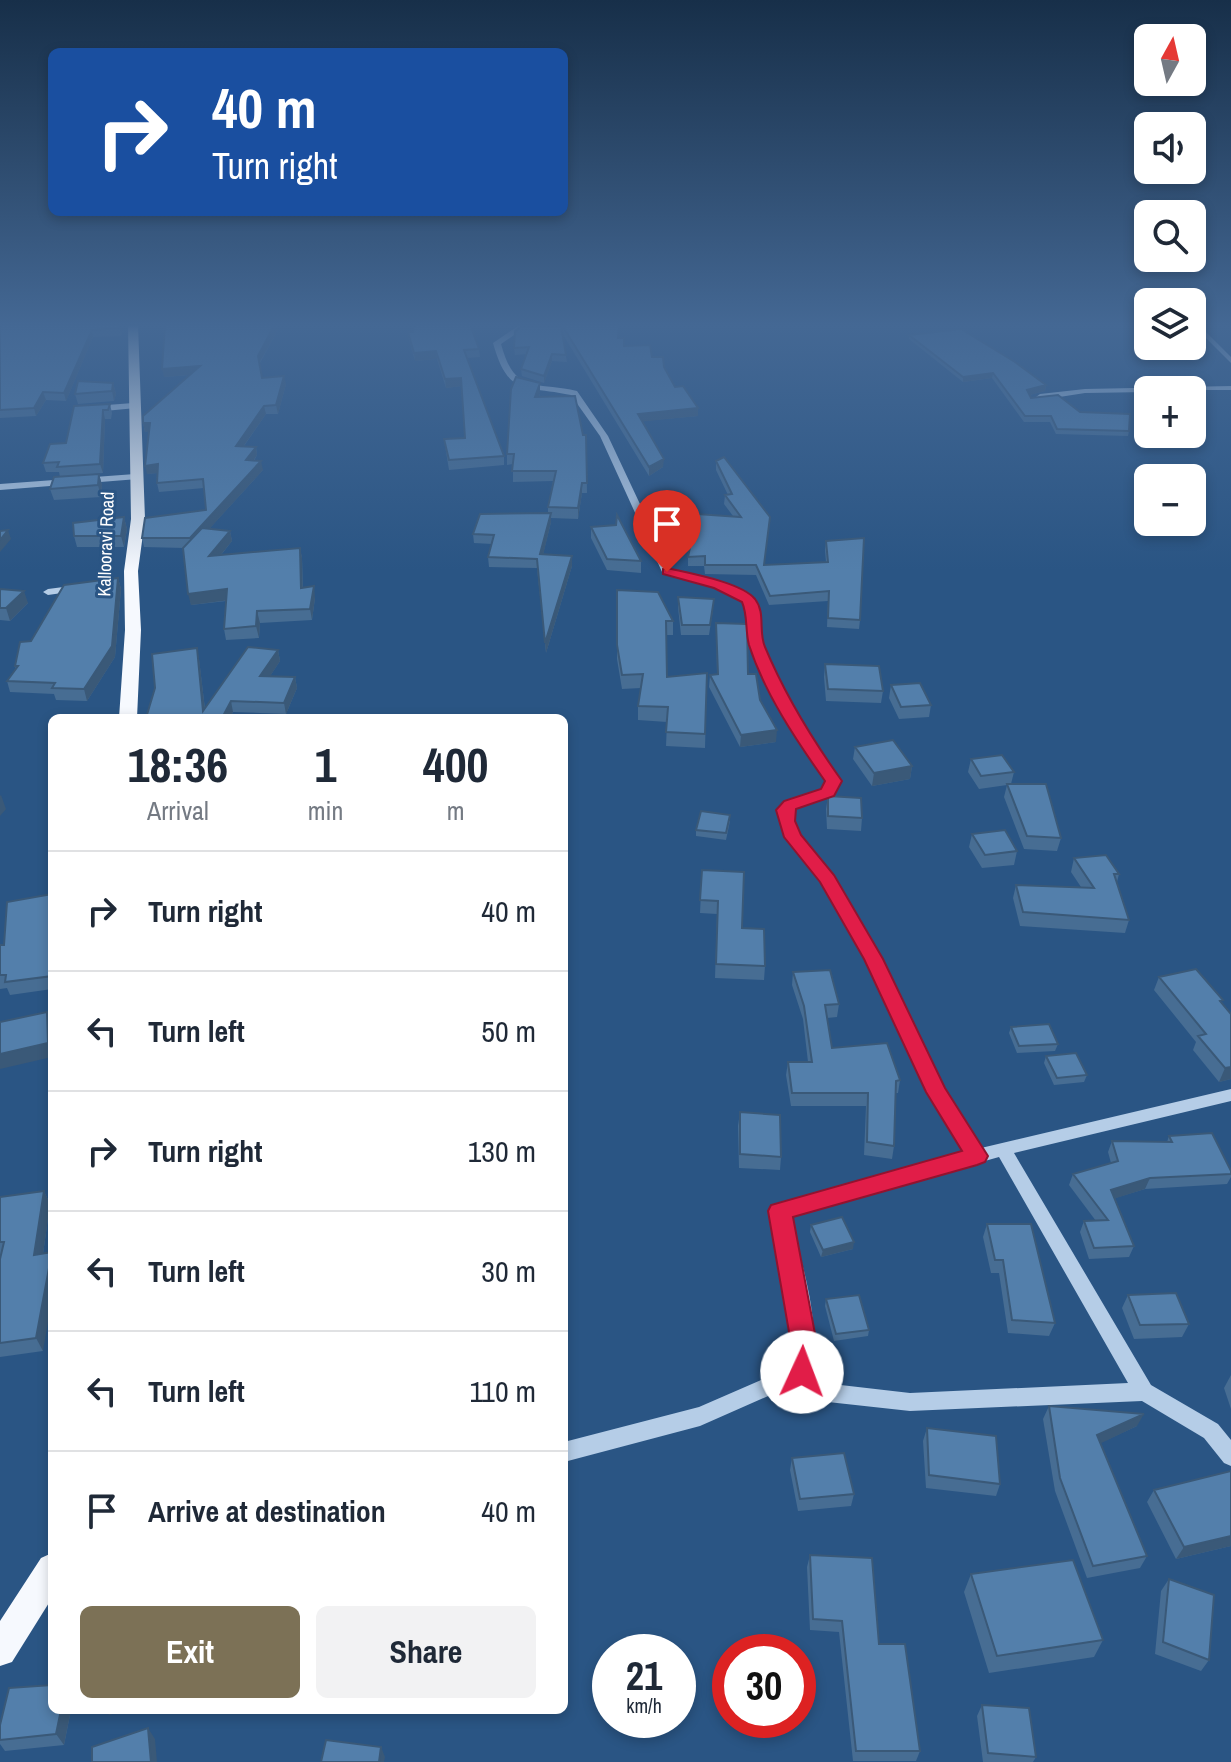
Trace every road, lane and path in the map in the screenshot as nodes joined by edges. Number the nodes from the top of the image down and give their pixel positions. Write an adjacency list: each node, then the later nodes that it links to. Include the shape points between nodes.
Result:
1 (130, 406): 4 (street)
2 (133, 406): 5 (main road, Kallooravi Road)
3 (583, 406): 12 (street, via 604,436 667,572 748,599 755,642 777,690 834,781 828,792 790,805 786,821 866,945 936,1092)
4 (78, 410)
5 (135, 477): 6 (street); 9 (main road, Kallooravi Road, via 138,519 124,582 133,630)
6 (0, 487)
7 (90, 586): 8 (street)
8 (48, 592)
9 (128, 714)
10 (1231, 1095): 11 (street)
11 (1003, 1149): 12 (street); 14 (street)
12 (977, 1156): 13 (street, via 780,1211 801,1315 806,1355)
13 (802, 1372): 14 (street, via 828,1393 910,1402); 15 (street, via 700,1416)
14 (1144, 1392): 16 (street, via 1211,1431)
15 (568, 1451)
16 (1231, 1456)
17 (48, 1575): 18 (main road)
18 (0, 1650)

